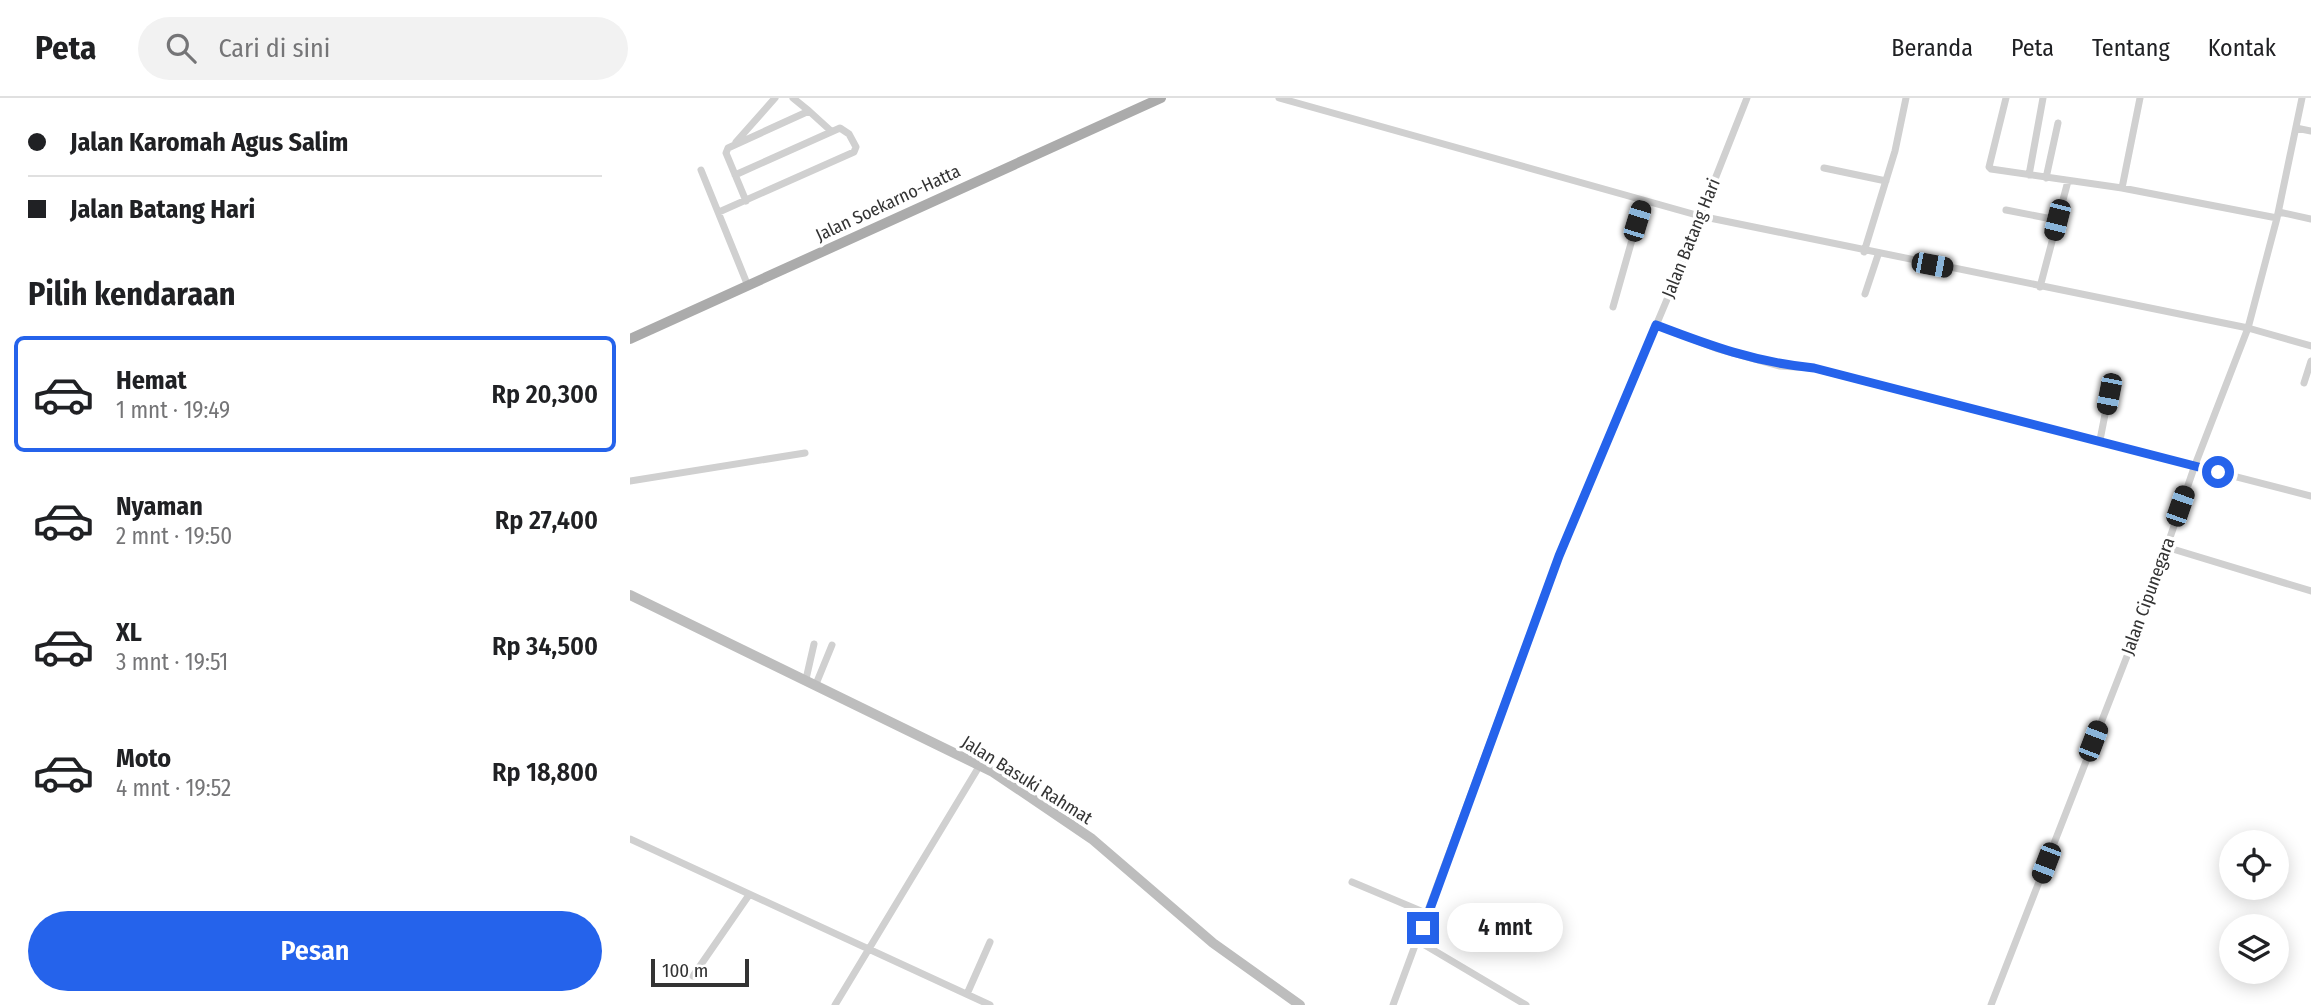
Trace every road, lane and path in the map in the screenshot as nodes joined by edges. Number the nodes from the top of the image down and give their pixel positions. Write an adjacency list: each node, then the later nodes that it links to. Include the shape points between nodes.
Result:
1 (775, 98): 16 (street)
2 (793, 98): 11 (street)
3 (1161, 98): 35 (main road, Jalan Soekarno-Hatta)
4 (1279, 98): 26 (street)
5 (1746, 98): 30 (street, Jalan Batang Hari)
6 (1906, 98): 22 (street)
7 (2006, 98): 20 (street, via 1989,167)
8 (2043, 98): 20 (street)
9 (2140, 98): 24 (street)
10 (2302, 98): 13 (street, Jalan Cipunegara)
11 (809, 111): 14 (street); 16 (street)
12 (2058, 123): 21 (street)
13 (2296, 128): 15 (street); 29 (street, Jalan Cipunegara)
14 (831, 131): 19 (street); 25 (street, via 840,128 847,132 856,147 854,152)
15 (2311, 131)
16 (734, 145): 19 (street, via 726,153)
17 (1824, 168): 22 (street)
18 (701, 170): 28 (street)
19 (735, 175): 25 (street)
20 (2029, 175): 21 (street)
21 (2046, 178): 23 (street)
22 (1886, 181): 33 (street)
23 (2068, 181): 24 (street); 32 (street)
24 (2122, 188): 29 (street)
25 (746, 201): 28 (street)
26 (1643, 201): 30 (street); 38 (street)
27 (2006, 210): 32 (street)
28 (719, 212): 35 (street)
29 (2278, 215): 31 (street); 40 (street, Jalan Cipunegara)
30 (1700, 216): 33 (street); 39 (street, Jalan Batang Hari)
31 (2311, 219)
32 (2057, 220): 36 (street)
33 (1864, 252): 34 (street)
34 (1878, 255): 36 (street); 37 (street)
35 (748, 286): 41 (main road, Jalan Soekarno-Hatta)
36 (2040, 287): 40 (street)
37 (1865, 294)
38 (1613, 307)
39 (1656, 325): 46 (street, via 1779,366 1814,368); 61 (street, Jalan Batang Hari, via 1559,556)
40 (2248, 328): 42 (street); 48 (street, Jalan Cipunegara)
41 (630, 339)
42 (2311, 345)
43 (2311, 361): 44 (street)
44 (2304, 383)
45 (2109, 394): 46 (street)
46 (2100, 440): 48 (street)
47 (806, 453): 49 (street)
48 (2195, 466): 50 (street); 51 (street, Jalan Cipunegara)
49 (630, 481)
50 (2311, 496)
51 (2166, 547): 52 (street); 72 (street, Jalan Cipunegara)
52 (2311, 591)
53 (630, 595): 56 (main road, Jalan Basuki Rahmat)
54 (814, 644): 56 (street)
55 (832, 645): 56 (street)
56 (811, 682): 57 (main road, Jalan Basuki Rahmat)
57 (980, 765): 64 (street); 69 (main road, Jalan Basuki Rahmat, via 1092,839 1213,943)
58 (630, 839): 60 (street)
59 (1352, 882): 61 (street)
60 (749, 895): 64 (street); 65 (street)
61 (1428, 914): 62 (street, Jalan Batang Hari)
62 (1418, 941): 70 (street, Jalan Batang Hari); 71 (street)
63 (990, 942): 66 (street)
64 (867, 949): 66 (street); 67 (street)
65 (693, 976)
66 (967, 994): 68 (street)
67 (835, 1005)
68 (990, 1005)
69 (1300, 1005)
70 (1393, 1005)
71 (1526, 1005)
72 (1991, 1005)

